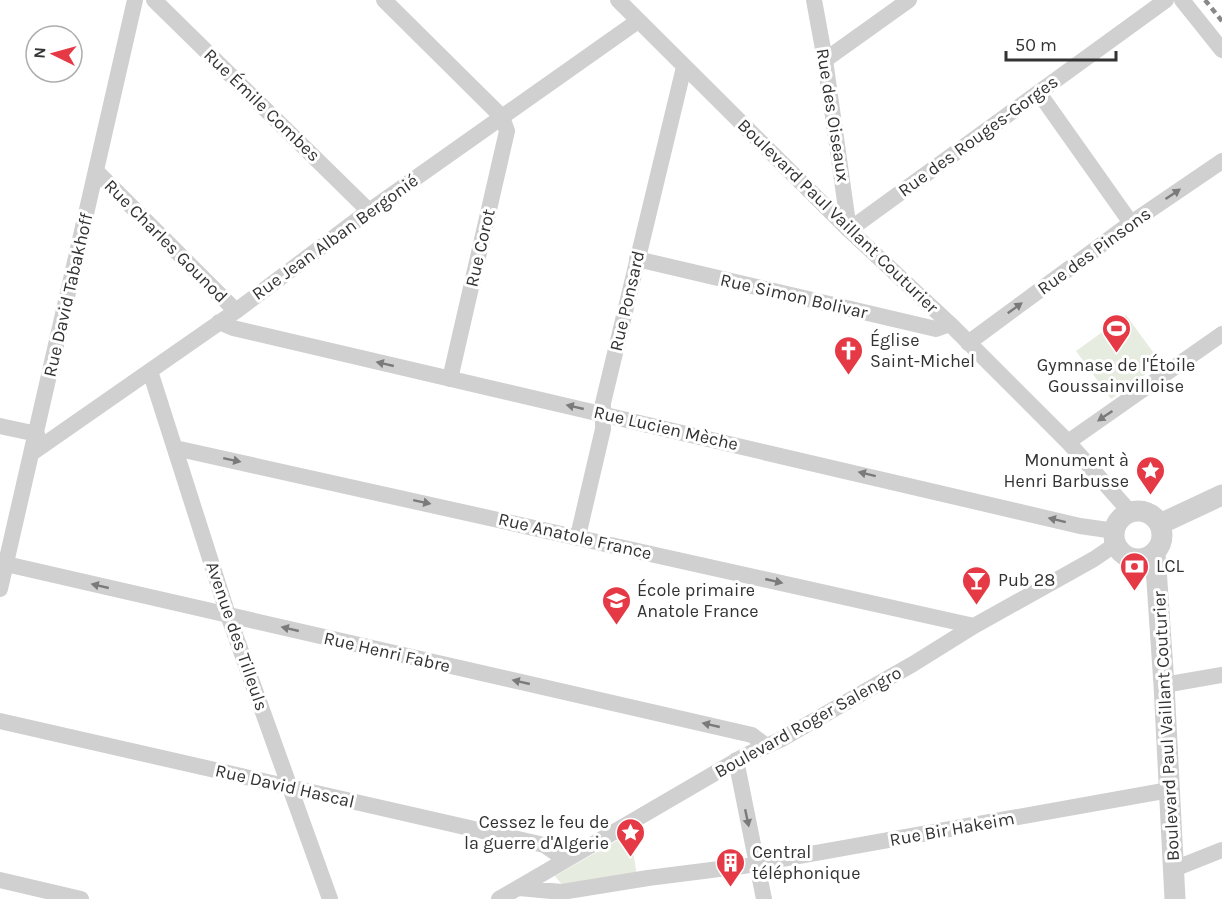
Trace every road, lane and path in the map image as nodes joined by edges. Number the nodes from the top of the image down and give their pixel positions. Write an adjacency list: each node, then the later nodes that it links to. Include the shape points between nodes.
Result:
1 (135, 0): 16 (street, Rue David Tabakhoff)
2 (154, 0): 17 (street, Rue Émile Combes)
3 (384, 0): 14 (street)
4 (618, 0): 9 (street, Boulevard Paul Vaillant Couturier)
5 (814, 0): 11 (street, Rue des Oiseaux)
6 (909, 0): 11 (street)
7 (1166, 0): 13 (street, Rue des Rouges-Gorges)
8 (1182, 0): 10 (street)
9 (638, 21): 12 (street, Boulevard Paul Vaillant Couturier); 14 (street, Rue Jean Alban Bergonié)
10 (1222, 50)
11 (825, 60): 19 (street, Rue des Oiseaux)
12 (684, 67): 19 (street, Boulevard Paul Vaillant Couturier); 20 (street, Rue Ponsard)
13 (1039, 93): 18 (street); 19 (street, Rue des Rouges-Gorges)
14 (502, 117): 17 (street, Rue Jean Alban Bergonié); 27 (street, Rue Corot, via 507,131)
15 (1222, 161): 18 (street, Rue des Pinsons, one-way to 15)
16 (96, 171): 21 (street, Rue Charles Gounod); 30 (street, Rue David Tabakhoff)
17 (369, 211): 21 (street, Rue Jean Alban Bergonié)
18 (1131, 223): 25 (street, Rue des Pinsons, one-way to 18)
19 (849, 230): 23 (street, Boulevard Paul Vaillant Couturier)
20 (637, 259): 23 (street, Rue Simon Bolivar, via 936,329); 28 (street, Rue Ponsard)
21 (236, 310): 22 (street, Rue Jean Alban Bergonié)
22 (219, 322): 26 (street, Rue Jean Alban Bergonié); 27 (street, Rue Lucien Mèche, one-way to 22)
23 (950, 324): 25 (street, Boulevard Paul Vaillant Couturier)
24 (1222, 334): 31 (street, one-way to 31)
25 (968, 343): 31 (street, Boulevard Paul Vaillant Couturier)
26 (150, 371): 32 (street, Avenue des Tilleuls); 33 (street, Rue Jean Alban Bergonié)
27 (450, 379): 28 (street, Rue Lucien Mèche, one-way to 27)
28 (603, 414): 37 (street, Rue Ponsard, via 603,429); 38 (street, Rue Lucien Mèche, one-way to 28)
29 (0, 426): 30 (street)
30 (37, 434): 33 (street, Rue David Tabakhoff)
31 (1068, 442): 35 (street, Boulevard Paul Vaillant Couturier)
32 (175, 448): 37 (street, Rue Anatole France, one-way to 37); 42 (street, Avenue des Tilleuls)
33 (32, 453): 40 (street, Rue David Tabakhoff)
34 (1222, 495): 36 (street)
35 (1130, 512): 36 (street, via 1144,511); 38 (street, via 1117,523)
36 (1160, 524): 39 (street, via 1162,539)
37 (578, 536): 43 (street, Rue Anatole France, one-way to 43)
38 (1115, 537): 39 (street, via 1120,551 1133,559); 43 (street, Boulevard Roger Salengro, via 1094,559)
39 (1155, 553): 45 (street, Boulevard Paul Vaillant Couturier)
40 (6, 564): 41 (street, Rue David Tabakhoff); 42 (street, Rue Henri Fabre, one-way to 40)
41 (0, 590)
42 (228, 615): 47 (street, Rue Henri Fabre, one-way to 42, via 752,735); 49 (street, Avenue des Tilleuls)
43 (974, 626): 47 (street, Boulevard Roger Salengro, via 780,740)
44 (1222, 675): 45 (street)
45 (1164, 685): 50 (street, Boulevard Paul Vaillant Couturier)
46 (0, 721): 49 (street, Rue David Hascal)
47 (765, 745): 48 (street, Boulevard Roger Salengro)
48 (736, 760): 52 (street, Boulevard Roger Salengro); 53 (street, one-way to 53)
49 (291, 788): 52 (street, Rue David Hascal, via 544,845); 58 (street, Avenue des Tilleuls)
50 (1170, 790): 53 (street, Rue Bir Hakeim); 54 (street, Boulevard Paul Vaillant Couturier)
51 (1222, 850): 54 (street)
52 (566, 860): 56 (street, Boulevard Roger Salengro)
53 (757, 864): 56 (street, Rue Bir Hakeim, via 562,892); 60 (street)
54 (1174, 869): 61 (street, Boulevard Paul Vaillant Couturier)
55 (0, 880): 57 (street)
56 (519, 888): 59 (street, Boulevard Roger Salengro)
57 (81, 899)
58 (330, 899)
59 (500, 899)
60 (764, 899)
61 (1175, 899)

